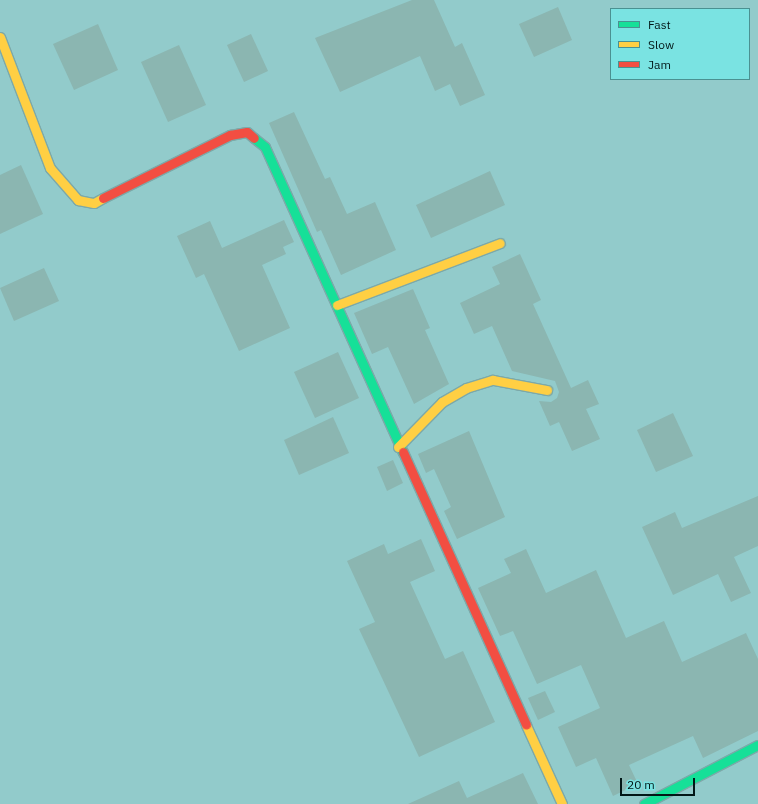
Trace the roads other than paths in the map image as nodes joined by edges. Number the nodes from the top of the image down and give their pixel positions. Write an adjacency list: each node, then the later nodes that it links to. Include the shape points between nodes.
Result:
1 (0, 36): 3 (street, via 50,168 78,200 94,203 198,148 230,135 247,132 255,136 265,147)
2 (500, 243): 3 (street)
3 (337, 305): 5 (street)
4 (547, 390): 5 (street, via 493,380 466,388 442,402)
5 (398, 447): 7 (street)
6 (758, 745): 8 (street)
7 (562, 804)
8 (644, 804)

